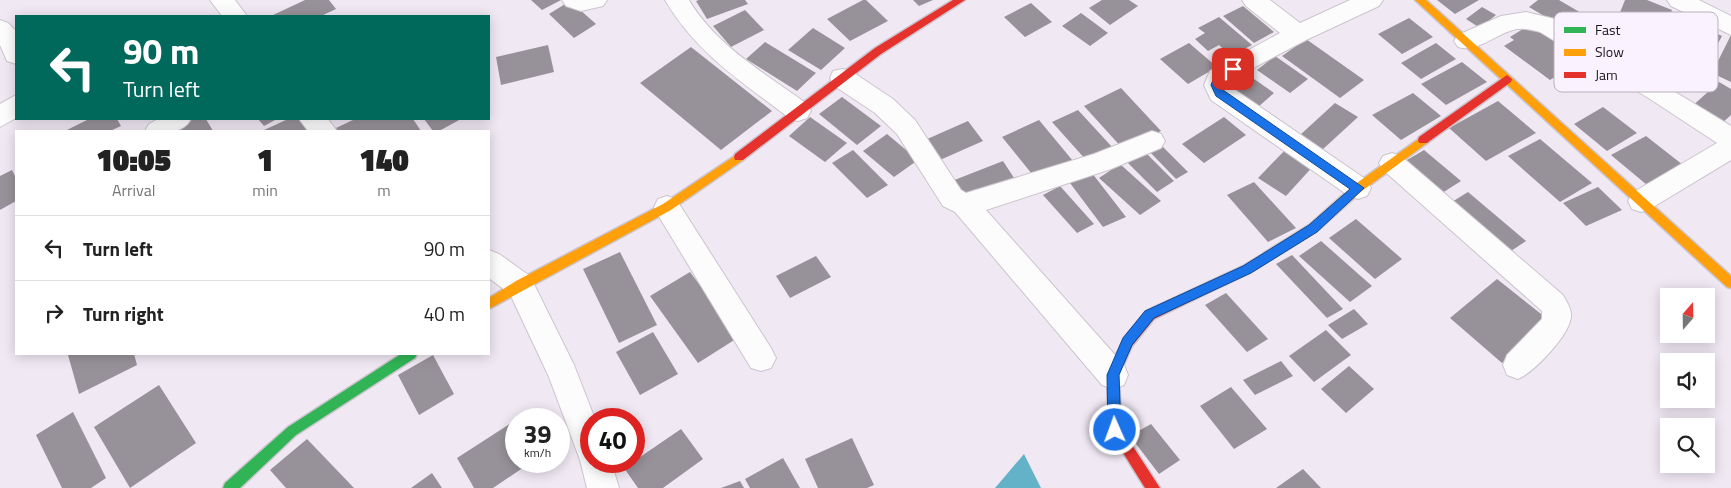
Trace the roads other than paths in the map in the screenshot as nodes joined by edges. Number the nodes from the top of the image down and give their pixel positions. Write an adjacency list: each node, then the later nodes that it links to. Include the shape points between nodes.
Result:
1 (222, 0): 11 (street)
2 (574, 0): 3 (street, via 582,3)
3 (595, 0)
4 (677, 0): 23 (street, via 684,14 711,44)
5 (960, 0): 19 (street, via 878,51)
6 (1254, 0): 16 (street)
7 (1371, 0): 16 (street)
8 (1420, 0): 17 (street)
9 (1679, 0): 10 (street)
10 (1703, 12)
11 (234, 15)
12 (1718, 20): 13 (street)
13 (1731, 26)
14 (0, 29): 18 (street)
15 (1554, 30): 17 (street, via 1526,20 1509,22)
16 (1298, 34): 31 (street, via 1219,78 1216,85 1220,93)
17 (1466, 41): 20 (street)
18 (15, 53)
19 (842, 78): 23 (street); 33 (street, via 884,106 906,126 952,198)
20 (1507, 79): 30 (street); 32 (street)
21 (1659, 92): 32 (street, via 1724,134 1730,142 1728,150)
22 (15, 106): 24 (street)
23 (798, 111): 34 (street, via 766,138)
24 (0, 117)
25 (176, 120): 27 (street)
26 (313, 120): 28 (street)
27 (160, 130)
28 (323, 130)
29 (1152, 141): 33 (street, via 1102,162)
30 (1392, 163): 31 (street); 41 (street, via 1550,301 1556,310 1558,319 1554,326)
31 (1358, 188): 42 (street, via 1313,228 1247,269 1150,315 1128,342)
32 (1640, 201): 36 (street)
33 (964, 204): 42 (street)
34 (667, 207): 37 (street); 40 (street)
35 (490, 263): 37 (street)
36 (1731, 283)
37 (520, 285): 38 (street); 43 (street, via 563,375)
38 (490, 303)
39 (409, 355): 45 (street, via 292,431)
40 (761, 358)
41 (1518, 365)
42 (1113, 375): 47 (street, via 1115,430)
43 (580, 420)
44 (599, 473): 46 (street)
45 (230, 488)
46 (603, 488)
47 (1153, 488)

